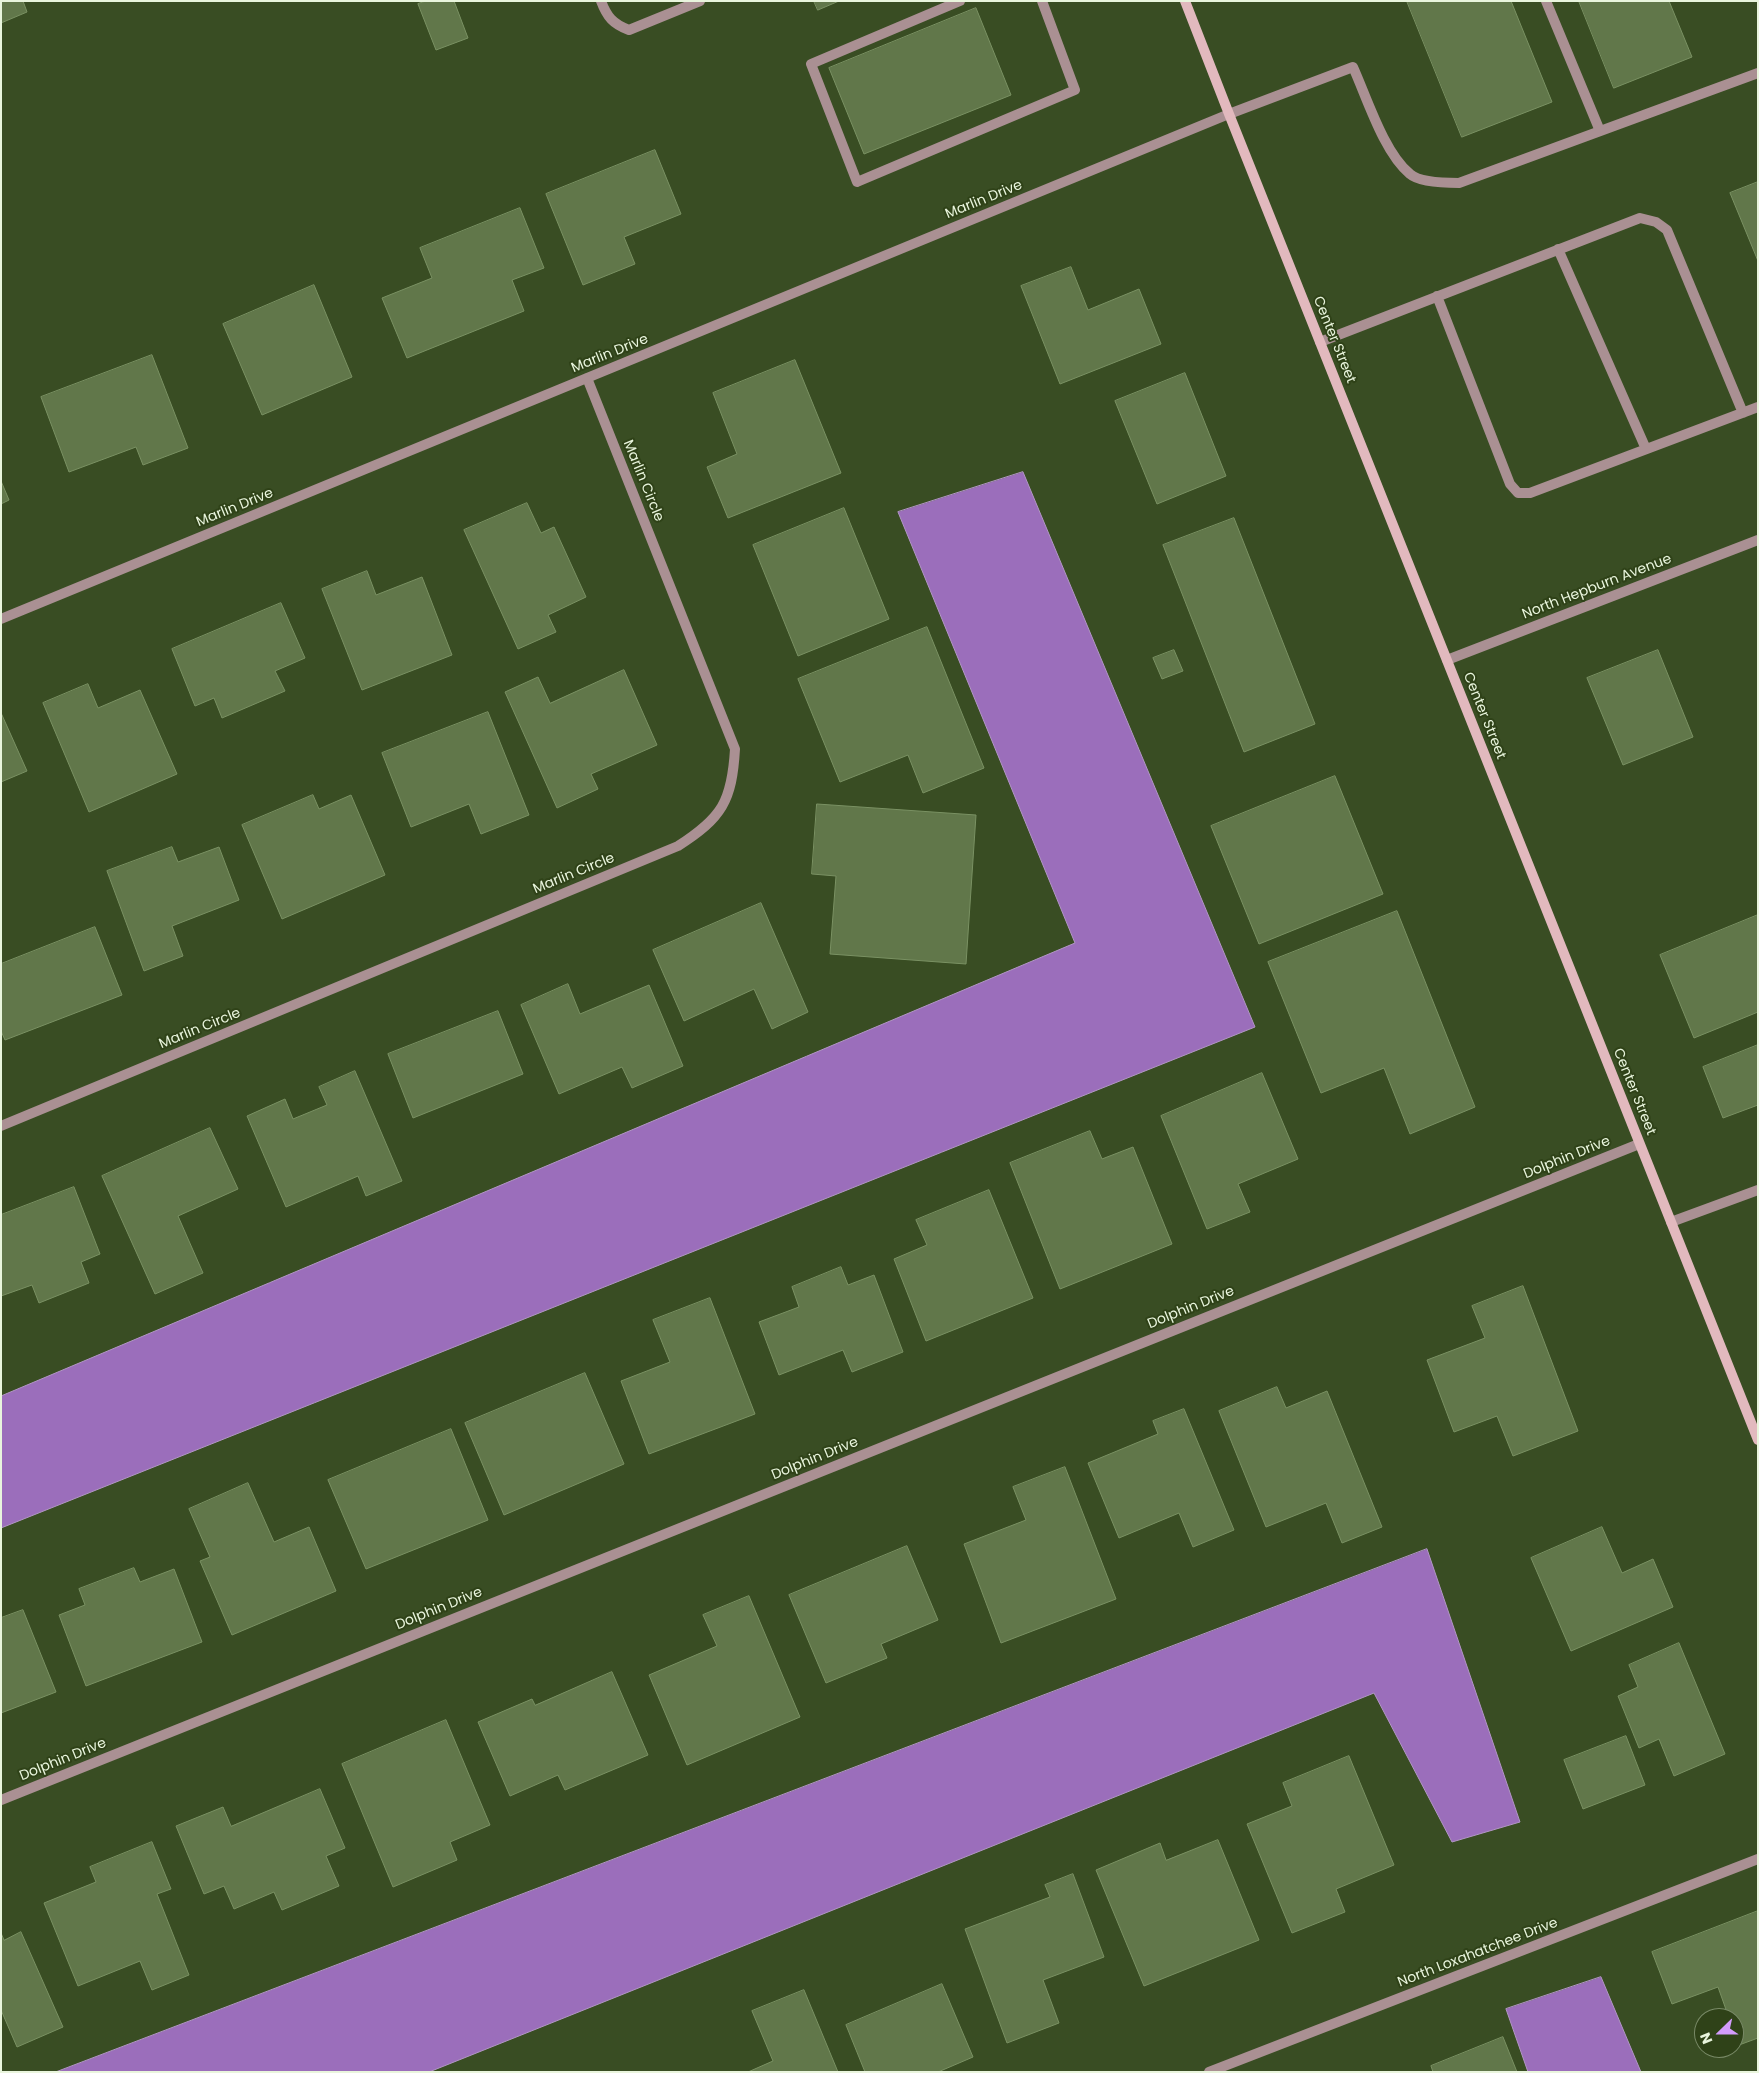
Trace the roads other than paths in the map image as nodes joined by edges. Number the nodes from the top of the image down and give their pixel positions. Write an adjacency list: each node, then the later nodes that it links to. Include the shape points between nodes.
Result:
1 (601, 1): 2 (street, via 615,25 629,30)
2 (700, 1)
3 (960, 1): 4 (street, via 811,64 857,182 1074,90)
4 (1042, 1)
5 (1186, 1): 8 (street, Center Street)
6 (1546, 1): 9 (street)
7 (1758, 73): 9 (street)
8 (1229, 114): 9 (street, Marlin Drive, via 1353,67 1388,147 1410,175 1459,183); 12 (street, Center Street); 13 (street, Marlin Drive)
9 (1600, 131)
10 (1558, 249): 11 (street); 15 (street, via 1640,218 1656,222 1667,230); 16 (street)
11 (1437, 296): 12 (street); 16 (street, via 1510,484 1518,492 1530,493)
12 (1320, 342): 19 (street, Center Street)
13 (587, 378): 18 (street, Marlin Drive); 20 (street, Marlin Circle, via 735,749 734,780 722,807 703,830 678,846)
14 (1758, 407): 15 (street)
15 (1743, 413): 16 (street)
16 (1646, 449)
17 (1758, 540): 19 (street, North Hepburn Avenue)
18 (1, 619)
19 (1447, 660): 21 (street, Center Street)
20 (1, 1126)
21 (1640, 1144): 23 (street, Center Street); 25 (street, Dolphin Drive)
22 (1758, 1190): 23 (street)
23 (1671, 1222): 24 (street, Center Street)
24 (1758, 1440)
25 (1, 1800)
26 (1758, 1859): 27 (street, North Loxahatchee Drive)
27 (1209, 2072)

